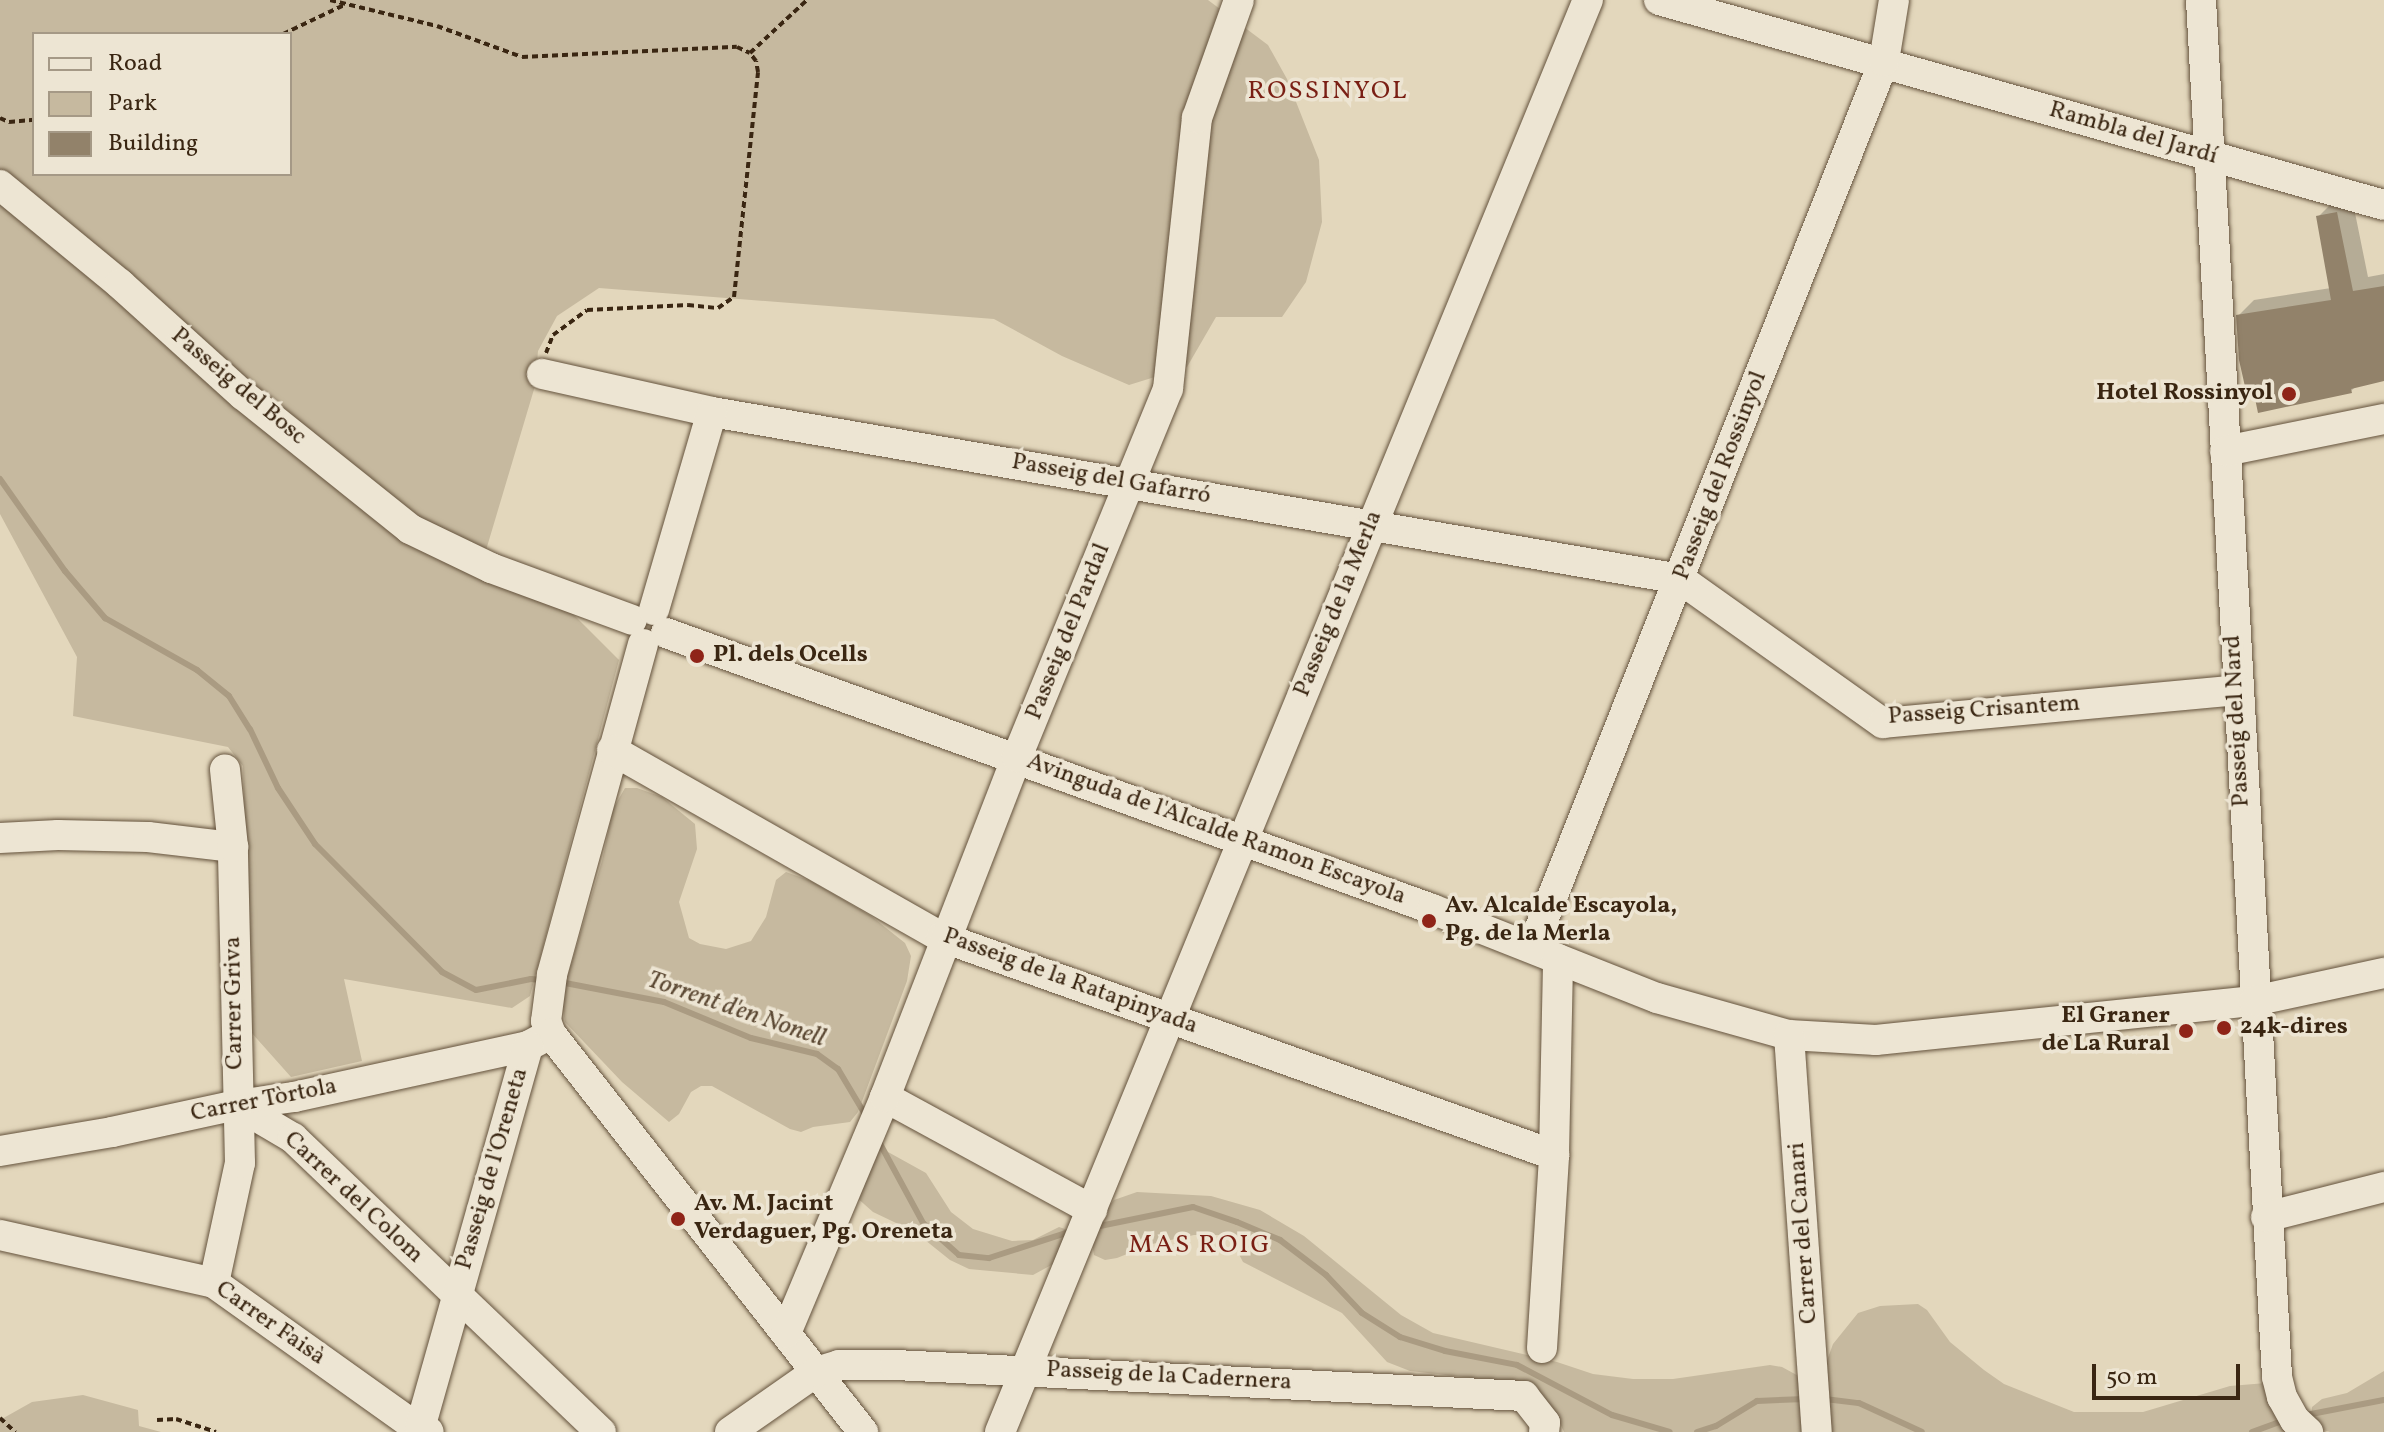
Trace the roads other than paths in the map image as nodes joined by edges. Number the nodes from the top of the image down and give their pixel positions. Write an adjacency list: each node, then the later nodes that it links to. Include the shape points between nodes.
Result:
1 (1239, 0): 14 (street, Passeig del Pardal, via 1197,118 1168,389)
2 (1588, 0): 15 (street, Passeig de la Merla)
3 (1659, 0): 6 (street, Rambla del Jardí)
4 (1894, 0): 6 (street, Passeig del Rossinyol)
5 (2201, 0): 7 (street, Passeig del Nard)
6 (1884, 61): 7 (street, Rambla del Jardí); 17 (street, Passeig del Rossinyol)
7 (2209, 157): 9 (street, Rambla del Jardí); 13 (street, Passeig del Nard)
8 (0, 185): 16 (street, Passeig del Bosc, via 243,395 394,517)
9 (2384, 205)
10 (542, 374): 11 (street, Passeig del Gafarró)
11 (712, 412): 14 (street, Passeig del Gafarró); 18 (street, Passeig de l'Oreneta)
12 (2384, 419): 13 (street)
13 (2225, 451): 19 (street, Passeig del Nard)
14 (1131, 483): 15 (street, Passeig del Gafarró); 21 (street, Passeig del Pardal)
15 (1371, 524): 17 (street, Passeig del Gafarró); 24 (street, Passeig de la Merla)
16 (491, 568): 18 (street, Avinguda de l'Alcalde Ramon Escayola)
17 (1680, 579): 19 (street, Passeig Crisantem, via 1883,723); 27 (street, Passeig del Rossinyol)
18 (649, 627): 20 (street, Passeig de l'Oreneta); 21 (street, Avinguda de l'Alcalde Ramon Escayola)
19 (2236, 690): 29 (street, Passeig del Nard)
20 (612, 750): 26 (street, Passeig de la Ratapinyada); 32 (street, Passeig de l'Oreneta)
21 (1017, 757): 24 (street, Avinguda de l'Alcalde Ramon Escayola); 26 (street, Passeig del Pardal)
22 (225, 769): 25 (street, Carrer Griva)
23 (0, 838): 25 (street, via 148,837)
24 (1243, 840): 27 (street, Avinguda de l'Alcalde Ramon Escayola); 30 (street, Passeig de la Merla)
25 (233, 847): 34 (street, Carrer Griva)
26 (947, 939): 30 (street, Passeig de la Ratapinyada); 33 (street, Passeig del Pardal)
27 (1545, 954): 31 (street, Avinguda de l'Alcalde Ramon Escayola, via 1657,998); 36 (street)
28 (2384, 973): 29 (street, Avinguda de l'Alcalde Ramon Escayola)
29 (2254, 1001): 31 (street, Avinguda de l'Alcalde Ramon Escayola, via 1876,1040); 39 (street, Passeig del Nard)
30 (1170, 1019): 36 (street, Passeig de la Ratapinyada); 38 (street, Passeig de la Merla)
31 (1789, 1035): 48 (street, Carrer del Canari)
32 (539, 1040): 34 (street, Carrer Tòrtola, via 294,1097); 42 (street, Passeig de l'Oreneta); 43 (street)
33 (885, 1097): 38 (street); 43 (street, Passeig del Pardal)
34 (237, 1105): 35 (street, Carrer Tòrtola); 41 (street, Carrer Griva, via 240,1163); 42 (street, Carrer del Colom, via 293,1138)
35 (0, 1151)
36 (1554, 1155): 44 (street)
37 (2384, 1187): 39 (street)
38 (1092, 1210): 45 (street, Passeig de la Merla)
39 (2266, 1217): 54 (street, Passeig del Nard, via 2277,1377 2282,1397)
40 (0, 1235): 41 (street, Carrer Faisà)
41 (214, 1283): 47 (street, Carrer Faisà)
42 (458, 1295): 47 (street, Passeig de l'Oreneta); 49 (street, Carrer del Colom)
43 (786, 1333): 46 (street)
44 (1542, 1348)
45 (1027, 1368): 46 (street, Passeig de la Cadernera, via 839,1365); 52 (street, Passeig de la Merla); 53 (street, Passeig de la Cadernera, via 1524,1396 1545,1423)
46 (816, 1372): 50 (street); 51 (street)
47 (425, 1430)
48 (1817, 1431)
49 (601, 1432)
50 (730, 1432)
51 (863, 1432)
52 (1000, 1432)
53 (1544, 1432)
54 (2308, 1432)

